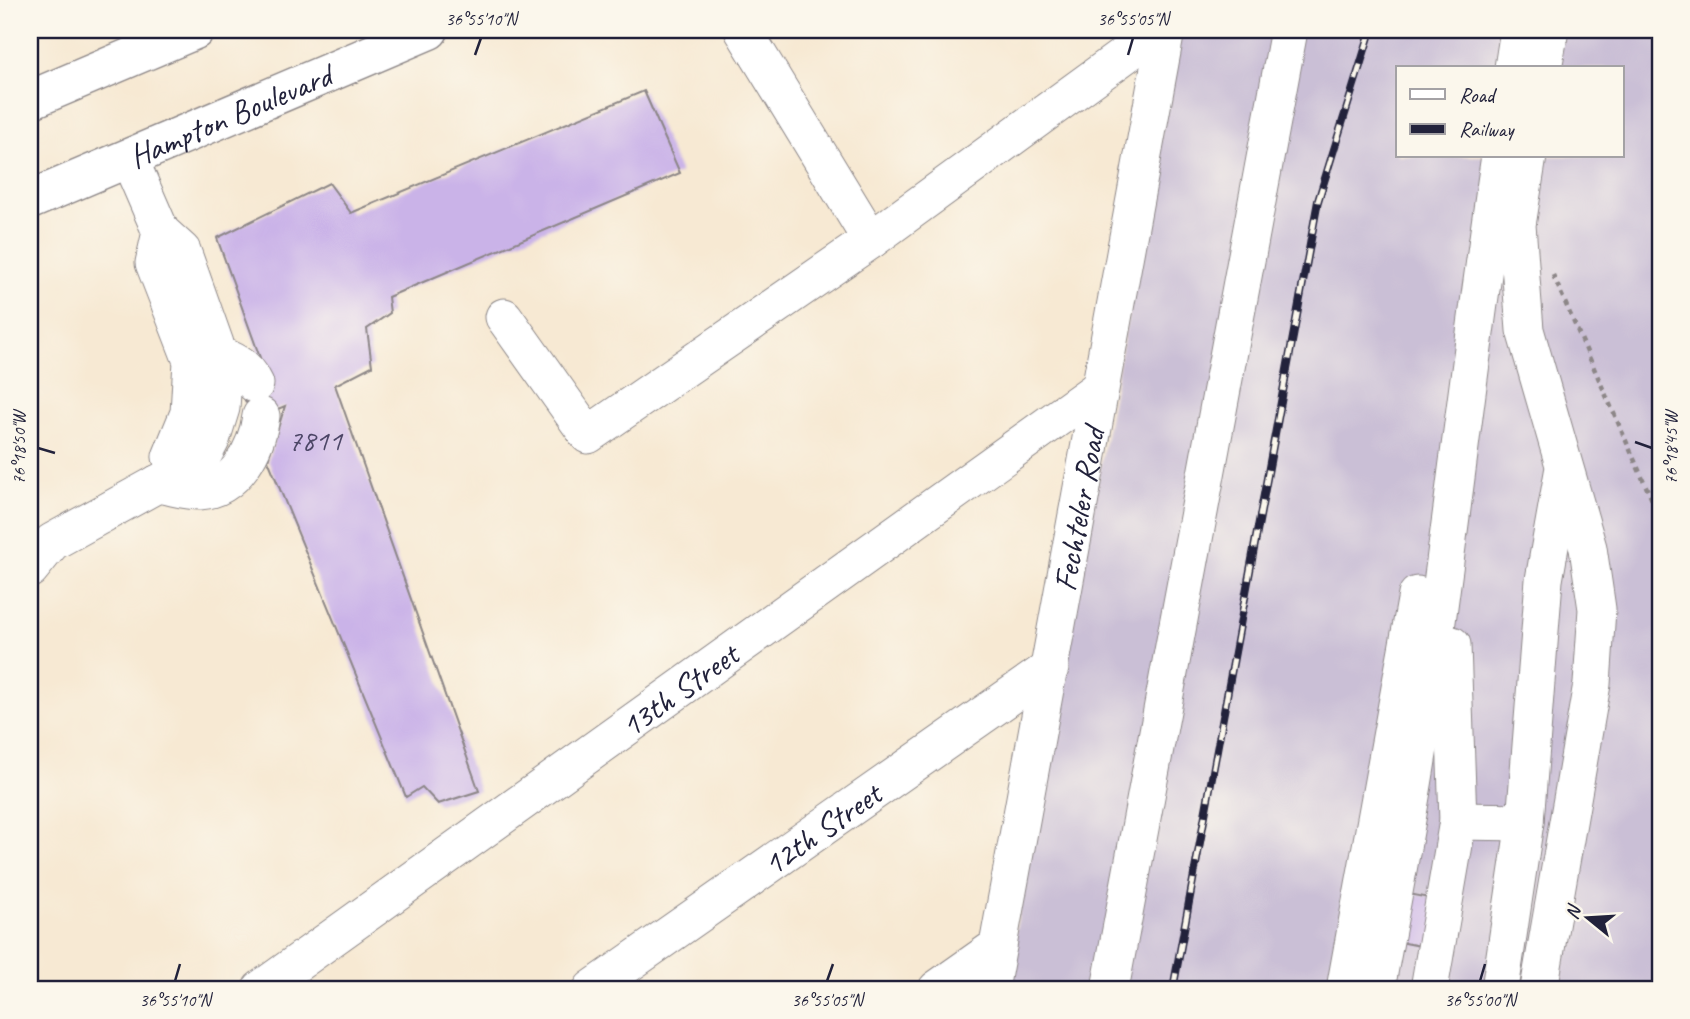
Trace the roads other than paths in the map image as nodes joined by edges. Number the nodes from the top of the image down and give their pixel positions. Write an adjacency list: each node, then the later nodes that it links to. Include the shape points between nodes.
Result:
1 (195, 30): 12 (main road)
2 (429, 30): 9 (main road, Hampton Boulevard)
3 (743, 30): 17 (street)
4 (1159, 30): 17 (street)
5 (1167, 30): 22 (street, Fechteler Road)
6 (1289, 30): 36 (street)
7 (1519, 30): 10 (street)
8 (1550, 30): 11 (street)
9 (399, 39): 13 (main road, Hampton Boulevard)
10 (1513, 66)
11 (1543, 66)
12 (30, 100)
13 (128, 158): 16 (main road, Hampton Boulevard); 21 (street, via 161,232 154,263)
14 (1500, 158): 20 (street)
15 (1528, 158): 18 (street, via 1517,225)
16 (30, 200)
17 (871, 240): 19 (street, via 587,435)
18 (1533, 266): 23 (street, via 1525,330); 43 (street, via 1540,323 1612,603 1610,672)
19 (503, 317)
20 (1470, 351): 25 (street); 37 (street, via 1420,577)
21 (205, 357): 24 (street); 24 (street, via 228,357 251,375 258,400 247,458 226,483 201,491)
22 (1098, 389): 27 (street, Fechteler Road); 32 (street, 13th Street)
23 (1564, 465): 30 (street, via 1544,580); 42 (street, via 1594,577 1597,644)
24 (168, 478): 26 (street)
25 (1450, 528): 28 (street); 38 (street, via 1422,731)
26 (37, 551)
27 (1049, 668): 31 (street, Fechteler Road); 33 (street, 12th Street)
28 (1452, 689): 29 (street); 39 (street)
29 (1458, 821): 30 (street); 40 (street)
30 (1525, 822): 41 (street)
31 (998, 946): 34 (street); 35 (street, Fechteler Road)
32 (261, 989)
33 (592, 989)
34 (937, 989)
35 (989, 989)
36 (1110, 989)
37 (1345, 989)
38 (1376, 989)
39 (1405, 989)
40 (1429, 989)
41 (1500, 989)
42 (1539, 989)
43 (1555, 989)

